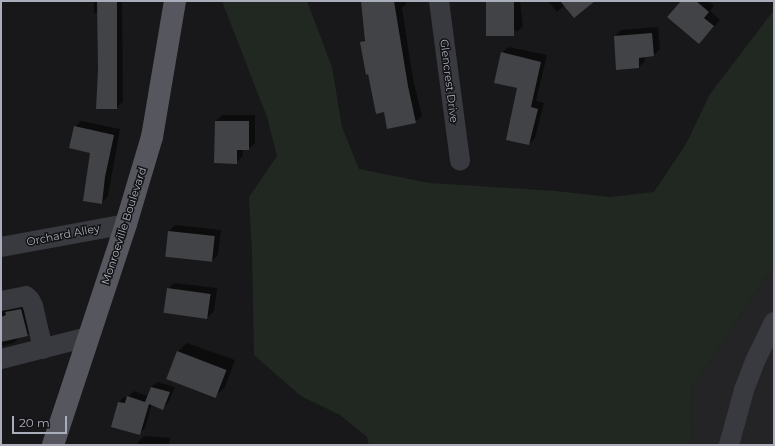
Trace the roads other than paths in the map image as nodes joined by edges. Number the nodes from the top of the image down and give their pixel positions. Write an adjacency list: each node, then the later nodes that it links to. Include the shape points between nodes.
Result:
1 (175, 1): 4 (main road, Monroeville Boulevard, via 152,137)
2 (439, 1): 3 (street, Glencrest Drive)
3 (460, 161)
4 (126, 224): 5 (street, Orchard Alley); 8 (main road, Monroeville Boulevard)
5 (1, 247)
6 (1, 301): 9 (street, via 26,296 30,300)
7 (774, 322): 12 (street, via 744,390)
8 (88, 337): 9 (street); 11 (main road, Monroeville Boulevard)
9 (43, 348): 10 (street)
10 (1, 359)
11 (53, 445)
12 (729, 445)

